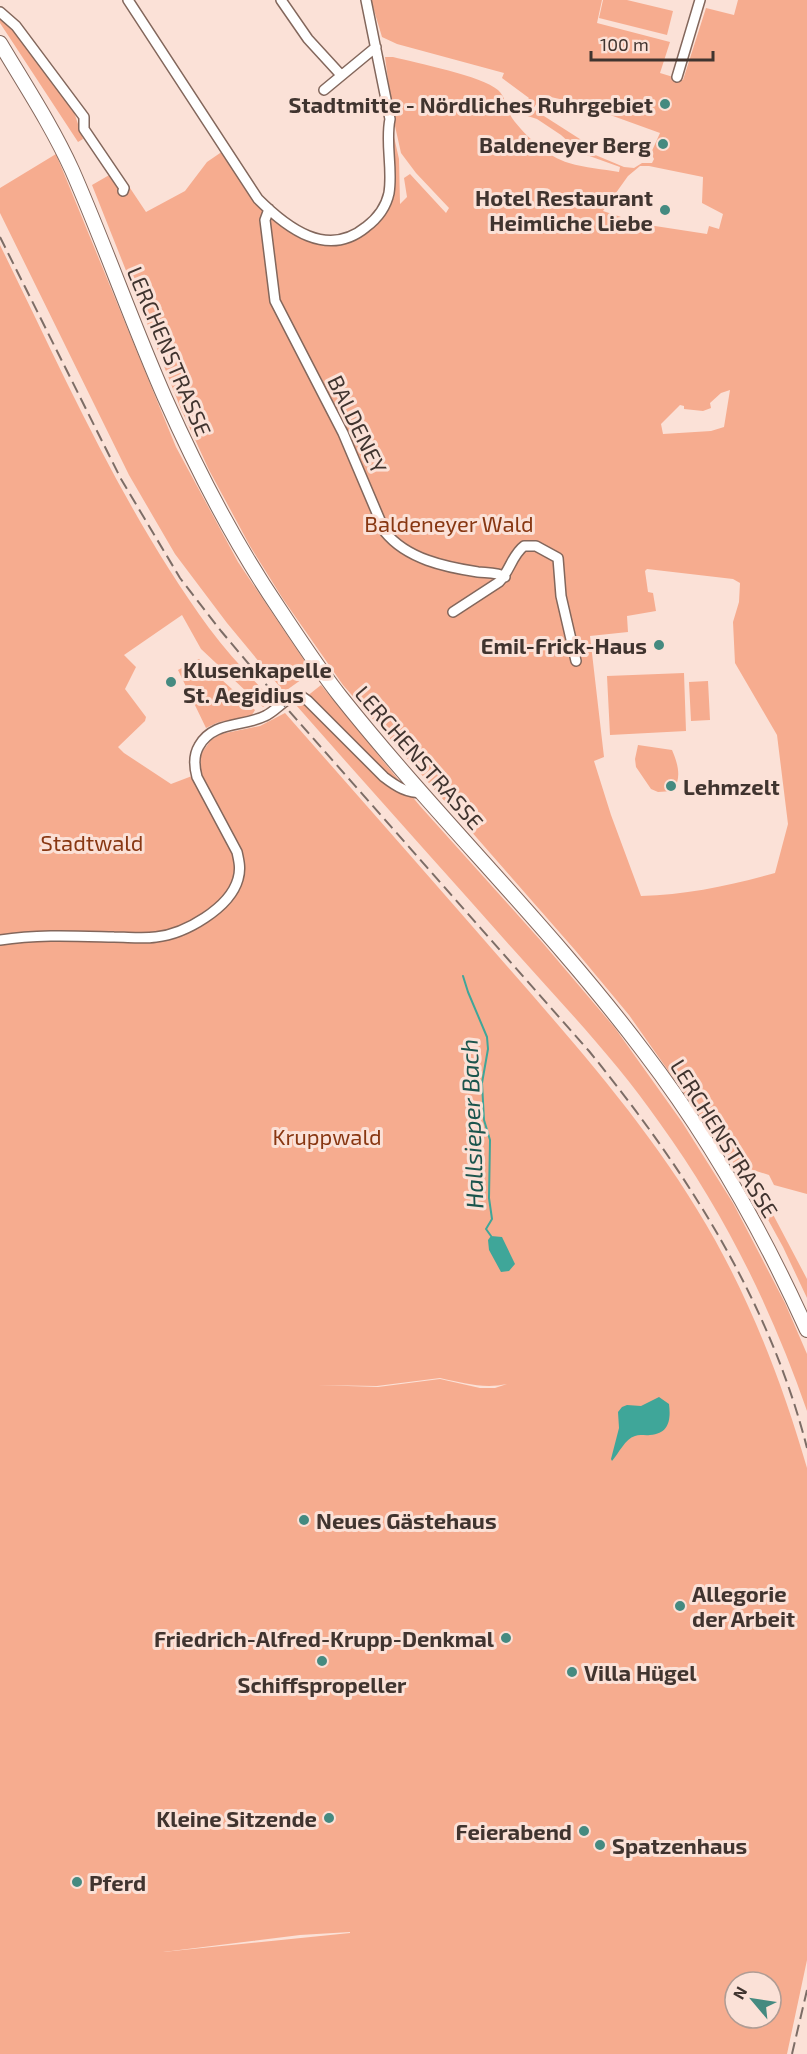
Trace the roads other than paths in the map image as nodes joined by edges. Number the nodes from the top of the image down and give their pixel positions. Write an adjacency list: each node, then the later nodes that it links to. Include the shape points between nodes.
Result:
1 (128, 0): 12 (street)
2 (281, 0): 8 (street, via 308,39)
3 (366, 0): 7 (street)
4 (700, 0): 9 (street)
5 (0, 12): 11 (street, via 16,26 84,117 84,129)
6 (0, 44): 16 (main road, LERCHENSTRASSE, via 64,154 164,396 239,544 339,694)
7 (376, 47): 8 (street); 12 (street, via 390,119 389,187 381,211 358,233 328,241 308,236)
8 (341, 75): 10 (street)
9 (677, 77)
10 (324, 90)
11 (123, 191)
12 (268, 209): 13 (street, BALDENEY, via 265,220 275,301 340,425 385,532 408,551 440,565 500,573)
13 (504, 577): 14 (street); 15 (street, via 524,546 536,546 558,558 561,596)
14 (453, 612)
15 (576, 661)
16 (423, 794): 17 (street, via 411,793 391,782 301,696 290,697 252,722 212,731 198,748 194,768 197,777 237,852 238,881 214,912 187,927 154,938 28,936); 18 (main road, LERCHENSTRASSE, via 602,998 687,1111 761,1236)
17 (0, 940)
18 (807, 1330)

